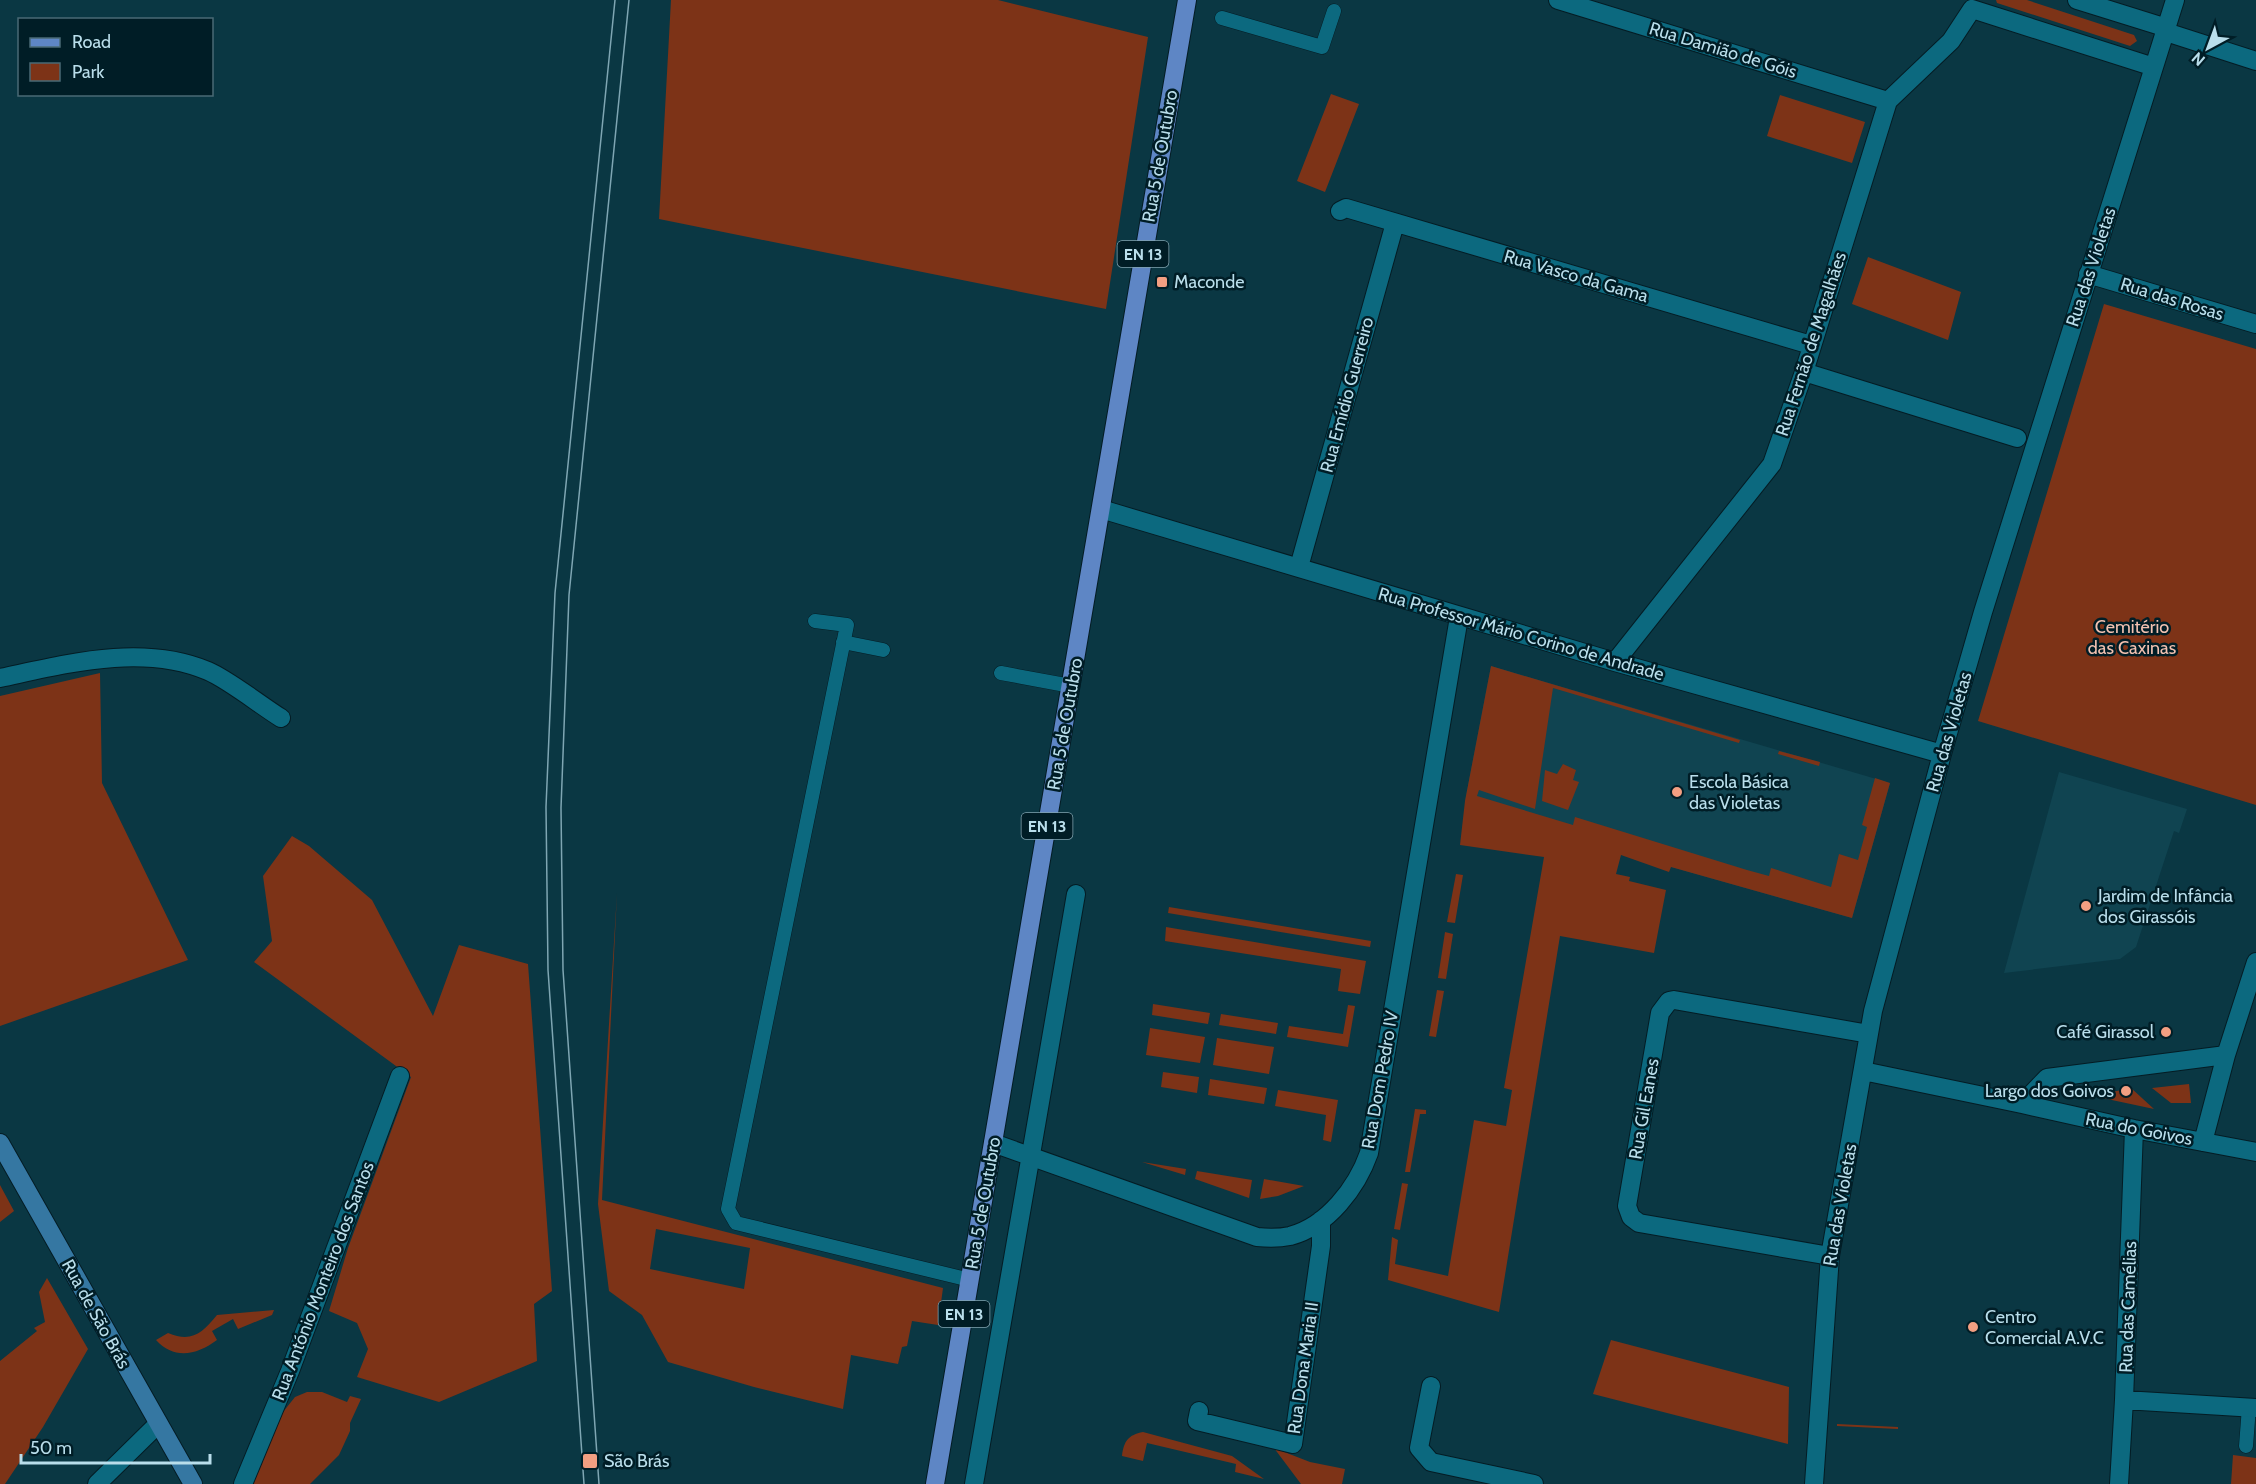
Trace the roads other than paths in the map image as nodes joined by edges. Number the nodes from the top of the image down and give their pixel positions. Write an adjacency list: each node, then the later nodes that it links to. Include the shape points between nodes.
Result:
1 (1187, 0): 19 (main road, Rua 5 de Outubro / EN 13)
2 (1558, 0): 11 (street, Rua Damião de Góis)
3 (2077, 0): 8 (street)
4 (2175, 0): 8 (street, Rua das Violetas)
5 (1972, 4): 10 (street, Rua Fernão de Magalhães); 11 (street, Rua Fernão de Magalhães, via 1951,41)
6 (1334, 11): 7 (lane, via 1322,46)
7 (1222, 18)
8 (2167, 30): 9 (street); 10 (street, Rua das Violetas)
9 (2256, 61)
10 (2154, 68): 14 (street, Rua das Violetas)
11 (1888, 101): 16 (street, Rua Fernão de Magalhães)
12 (1340, 210): 13 (street, Rua Vasco da Gama, via 1346,208)
13 (1395, 223): 16 (street, Rua Vasco da Gama); 20 (street, Rua Emídio Guerreiro)
14 (2088, 274): 15 (street, Rua das Rosas); 30 (street, Rua das Violetas)
15 (2256, 324)
16 (1811, 345): 17 (street, Rua Fernão de Magalhães)
17 (1804, 372): 18 (street); 25 (street, Rua Fernão de Magalhães, via 1772,464)
18 (2017, 438)
19 (1101, 509): 20 (street, Rua Professor Mário Corino de Andrade); 28 (main road, Rua 5 de Outubro / EN 13)
20 (1299, 567): 21 (street, Rua Professor Mário Corino de Andrade)
21 (1459, 617): 25 (street, Rua Professor Mário Corino de Andrade); 44 (street, Rua Dom Pedro IV, via 1369,1153 1350,1190)
22 (815, 621): 23 (lane, via 847,625)
23 (843, 642): 24 (lane); 46 (lane, via 728,1209 736,1223)
24 (883, 650)
25 (1615, 662): 30 (street, Rua Professor Mário Corino de Andrade)
26 (1001, 673): 28 (lane)
27 (0, 678): 29 (street, via 90,660 182,661 211,672)
28 (1071, 686): 41 (main road, Rua 5 de Outubro / EN 13)
29 (281, 718)
30 (1941, 754): 33 (street, Rua das Violetas)
31 (1076, 894): 43 (street)
32 (2256, 962): 34 (street)
33 (1869, 1034): 35 (street, Rua das Violetas); 45 (street, Rua Gil Eanes, via 1674,1000 1660,1013 1627,1206 1630,1217 1639,1223)
34 (2226, 1055): 37 (street, via 2047,1078); 39 (street)
35 (1863, 1071): 37 (street, Rua do Goivos); 45 (street, Rua das Violetas)
36 (400, 1076): 55 (street, Rua António Monteiro dos Santos, via 290,1371)
37 (2022, 1104): 38 (street, Rua do Goivos)
38 (2134, 1129): 39 (street, Rua do Goivos); 48 (street, Rua das Camélias)
39 (2203, 1142): 42 (street, Rua do Goivos)
40 (0, 1143): 51 (street, Rua de São Brás)
41 (993, 1143): 43 (street, Rua Dom Pedro IV); 46 (main road, Rua 5 de Outubro / EN 13)
42 (2256, 1152)
43 (1031, 1156): 44 (street, Rua Dom Pedro IV, via 1257,1237 1290,1236); 57 (street)
44 (1321, 1220): 50 (street, Rua Dona Maria II, via 1321,1245 1293,1444 1197,1421)
45 (1830, 1256): 59 (street, Rua das Violetas)
46 (970, 1280): 56 (main road, Rua 5 de Outubro / EN 13)
47 (1431, 1386): 58 (street, via 1419,1448 1424,1456 1431,1462)
48 (2124, 1400): 49 (street); 60 (street, Rua das Camélias)
49 (2252, 1408): 52 (lane)
50 (1199, 1411)
51 (158, 1424): 53 (street); 54 (street, Rua de São Brás)
52 (2246, 1446)
53 (97, 1484)
54 (193, 1484)
55 (243, 1484)
56 (935, 1484)
57 (974, 1484)
58 (1534, 1484)
59 (1814, 1484)
60 (2118, 1484)

